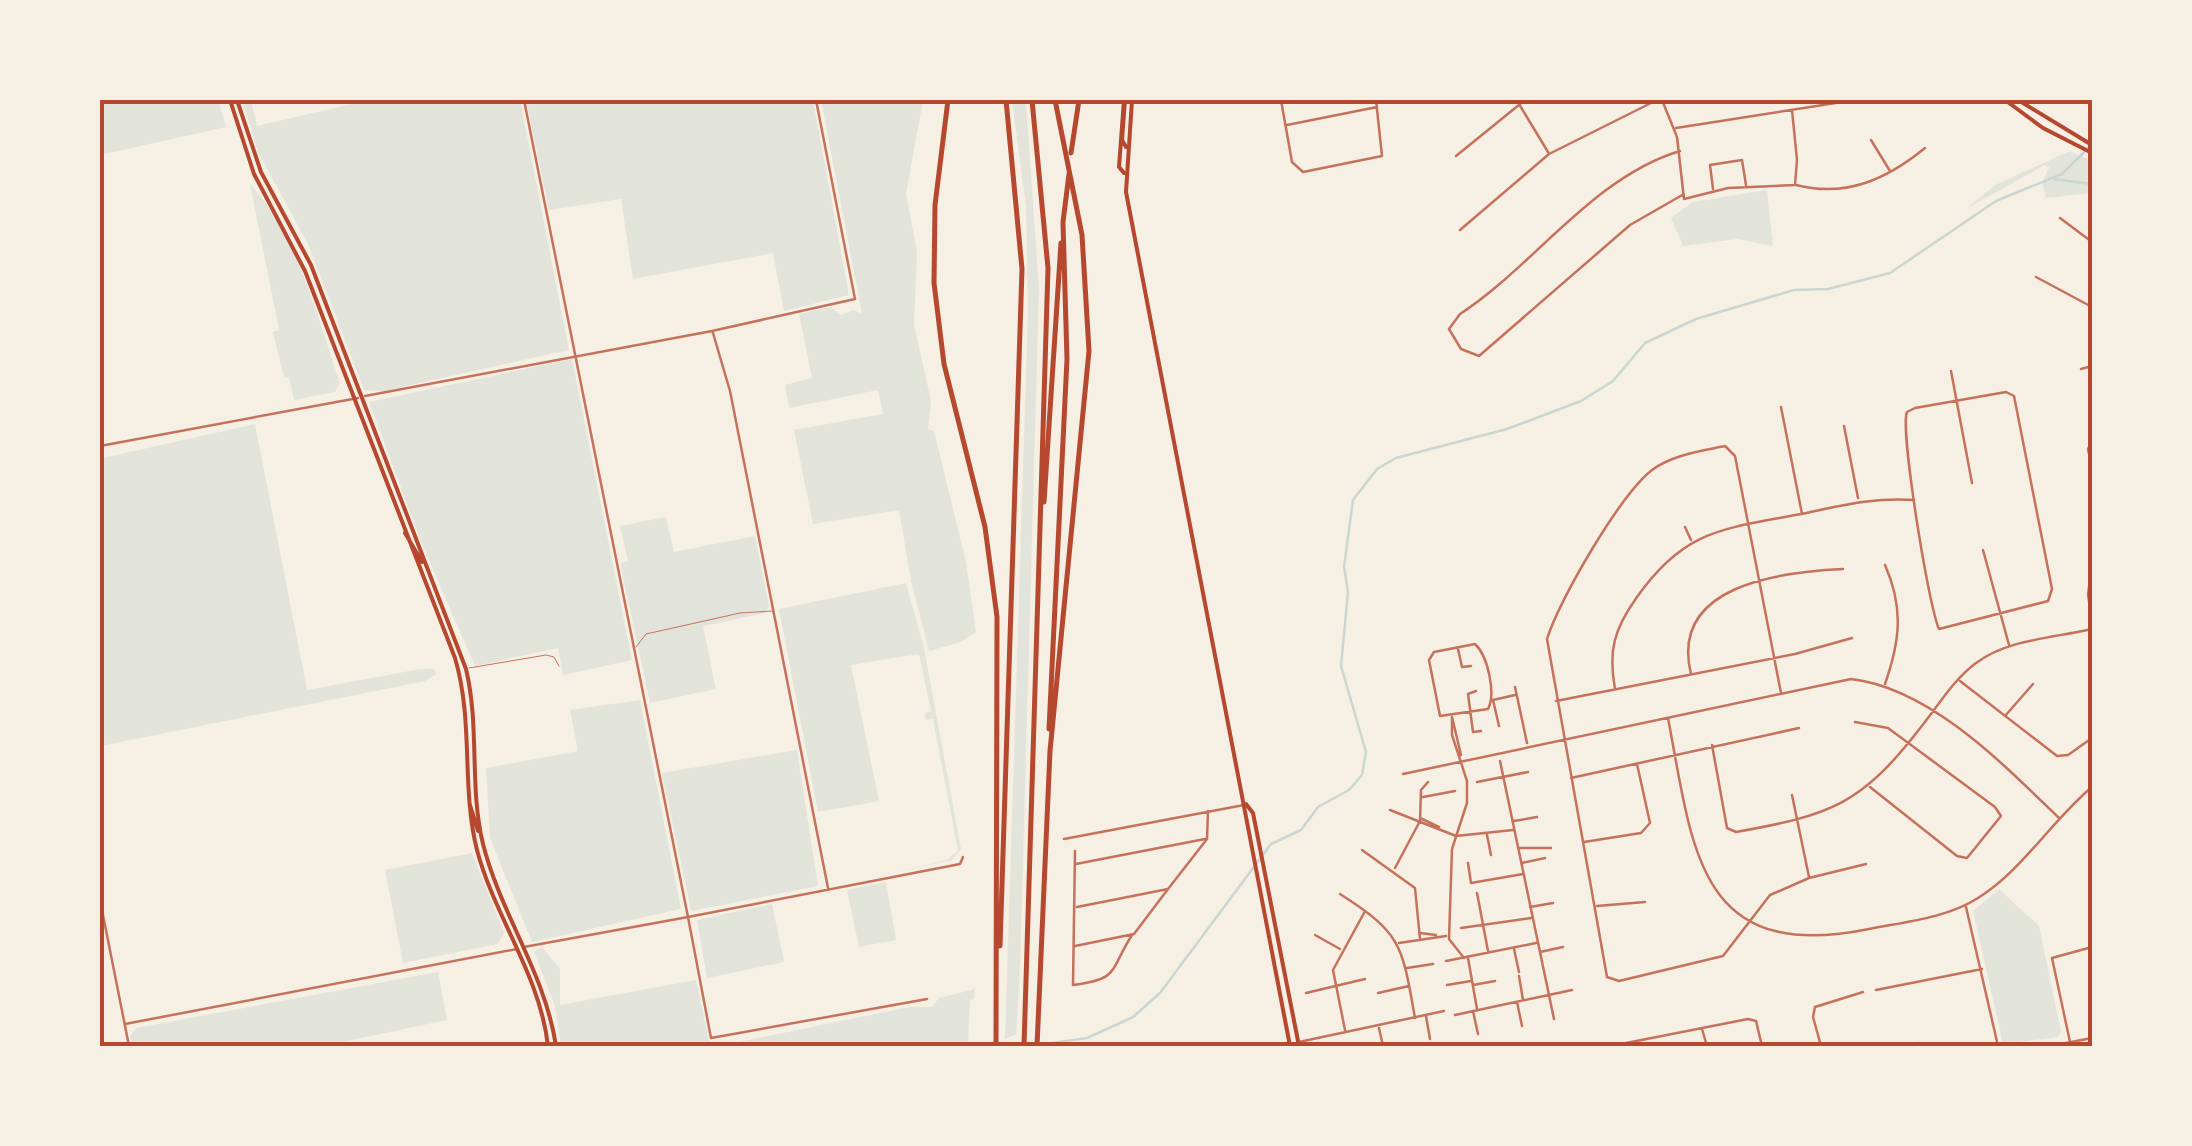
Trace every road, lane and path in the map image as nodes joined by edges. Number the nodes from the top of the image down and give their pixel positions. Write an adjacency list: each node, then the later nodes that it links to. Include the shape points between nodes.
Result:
1 (230, 100): 47 (main road, via 246,154 305,271)
2 (238, 100): 47 (main road, via 257,162 311,264)
3 (524, 100): 43 (street)
4 (816, 100): 42 (street, via 855,299)
5 (948, 100): 218 (highway, via 934,283 997,617)
6 (1006, 100): 218 (highway, via 1022,269)
7 (1032, 100): 62 (highway, via 1048,268)
8 (1055, 100): 110 (highway, via 1082,236 1090,350)
9 (1080, 100): 37 (highway)
10 (1127, 100): 30 (main road); 30 (main road, via 1118,147)
11 (1281, 100): 21 (street)
12 (1376, 100): 19 (street)
13 (1525, 100): 18 (street)
14 (1659, 100): 22 (street); 27 (street)
15 (1855, 100): 20 (street)
16 (2005, 100): 28 (main road)
17 (2018, 100): 24 (main road)
18 (1519, 104): 27 (street); 29 (street)
19 (1378, 107): 21 (street); 21 (street, via 1384,152 1378,158 1303,172 1292,162)
20 (1792, 110): 22 (street); 32 (street)
21 (1286, 125)
22 (1675, 128): 26 (street)
23 (1871, 140): 31 (street)
24 (2092, 145)
25 (1925, 148): 31 (street)
26 (1680, 152): 35 (street); 35 (street, via 1600,196 1460,314 1449,329 1456,343 1479,356 1630,225)
27 (1548, 154): 38 (street)
28 (2092, 154)
29 (1456, 156)
30 (1124, 172): 126 (main road)
31 (1890, 172): 32 (street, via 1845,189)
32 (1795, 184): 33 (street)
33 (1746, 186): 34 (street); 34 (street, via 1742,160 1710,165)
34 (1714, 190): 35 (street)
35 (1684, 196)
36 (2060, 218): 39 (street)
37 (1063, 223): 62 (highway); 110 (highway, via 1067,359)
38 (1460, 230)
39 (2092, 242)
40 (2036, 277): 41 (street)
41 (2092, 307)
42 (712, 331): 43 (street); 69 (street)
43 (576, 356): 47 (street); 76 (street)
44 (2092, 366): 45 (street)
45 (2081, 369)
46 (1950, 372): 48 (street)
47 (356, 398): 52 (street); 60 (main road); 65 (main road)
48 (1956, 401): 54 (street); 55 (street, via 1907,412 1902,423); 70 (street, via 2014,396 2052,590 2048,601)
49 (1781, 407): 57 (street)
50 (1844, 426): 56 (street)
51 (2092, 440): 53 (street)
52 (100, 446)
53 (2092, 468)
54 (1972, 483)
55 (1914, 500): 56 (street); 70 (street, via 1939,628)
56 (1859, 501): 57 (street)
57 (1802, 514): 58 (street)
58 (1746, 524): 61 (street); 68 (street); 95 (street, via 1735,456 1724,446 1654,468 1604,530 1554,617 1547,639)
59 (1685, 527): 61 (street)
60 (403, 532): 65 (main road); 127 (main road, via 463,686)
61 (1692, 542): 88 (street, via 1657,568 1622,618 1609,657)
62 (1039, 549): 235 (highway)
63 (1983, 550): 70 (street)
64 (1885, 565): 86 (street, via 1901,634)
65 (425, 566): 81 (main road)
66 (2092, 568): 71 (street)
67 (1844, 569): 68 (street)
68 (1758, 583): 77 (street); 83 (street, via 1730,589 1694,621)
69 (772, 611): 76 (lane, via 646,634); 159 (street)
70 (1999, 615): 75 (street)
71 (2092, 623)
72 (2092, 629): 75 (street)
73 (1852, 638): 77 (street)
74 (1458, 647): 80 (street); 94 (street, via 1475,644 1483,651); 100 (street, via 1434,652 1429,660 1440,716)
75 (2009, 647): 84 (street)
76 (634, 650): 170 (street)
77 (1773, 658): 83 (street); 90 (street)
78 (558, 666): 81 (lane, via 546,656)
79 (1471, 666): 80 (street)
80 (1462, 667): 82 (street)
81 (466, 669): 140 (main road, via 478,741)
82 (1454, 669)
83 (1691, 674): 88 (street)
84 (1958, 680): 97 (street); 99 (street)
85 (2033, 684): 99 (street)
86 (1884, 685): 90 (street, via 1852,680); 97 (street)
87 (1515, 686): 93 (street)
88 (1615, 689): 95 (street)
89 (1476, 692): 91 (street)
90 (1780, 693): 98 (street)
91 (1468, 694): 92 (street); 96 (street)
92 (1459, 695)
93 (1517, 695): 94 (street); 108 (street)
94 (1493, 700): 96 (street, via 1488,709); 102 (street)
95 (1556, 701): 105 (street)
96 (1472, 712): 100 (street); 104 (street, via 1473,732)
97 (1933, 712): 107 (street); 131 (street, via 2002,763)
98 (1668, 716): 105 (street); 111 (street)
99 (2005, 716): 106 (street, via 2057,756)
100 (1452, 718): 112 (street)
101 (1855, 722): 107 (street, via 1876,724)
102 (1499, 726)
103 (1799, 728): 109 (street)
104 (1481, 731)
105 (1562, 737): 108 (street); 118 (street)
106 (2092, 738)
107 (1909, 743): 121 (street); 121 (street, via 2001,816 1967,858)
108 (1527, 745): 112 (street)
109 (1712, 745): 111 (street); 132 (street, via 1727,828 1736,832)
110 (1050, 751): 236 (highway)
111 (1675, 754): 114 (street); 172 (street, via 1699,863 1713,888)
112 (1462, 757): 116 (street); 137 (street, via 1467,803)
113 (1500, 762): 117 (street)
114 (1636, 762): 118 (street); 141 (street, via 1650,822 1641,833)
115 (1528, 772): 117 (street)
116 (1403, 774)
117 (1503, 778): 120 (street); 134 (street)
118 (1570, 778): 141 (street)
119 (1428, 782): 125 (street)
120 (1477, 782)
121 (1870, 787): 132 (street)
122 (2092, 787): 131 (street)
123 (1455, 791): 125 (street)
124 (1792, 795): 132 (street)
125 (1420, 796): 133 (street)
126 (1246, 804): 129 (street); 209 (main road); 210 (main road)
127 (470, 805): 140 (main road); 186 (main road, via 481,864)
128 (1390, 810): 133 (street)
129 (1208, 811): 138 (street); 139 (street)
130 (1537, 817): 134 (street)
131 (2059, 818): 165 (street, via 1994,886)
132 (1798, 819): 155 (street)
133 (1420, 820): 137 (street); 153 (street)
134 (1512, 821): 135 (street)
135 (1514, 830): 136 (street); 142 (street)
136 (1487, 833): 137 (street); 146 (street)
137 (1456, 836): 178 (street)
138 (1064, 839)
139 (1207, 839): 151 (street); 158 (street)
140 (482, 840): 182 (main road)
141 (1583, 842): 168 (street)
142 (1518, 848): 143 (street); 150 (street)
143 (1551, 848)
144 (1362, 850): 153 (street)
145 (1075, 851): 151 (street)
146 (1490, 855)
147 (964, 857): 159 (street, via 960,864)
148 (1546, 858): 150 (street)
149 (1468, 863): 157 (street)
150 (1521, 863): 154 (street)
151 (1075, 864): 166 (street)
152 (1866, 864): 155 (street)
153 (1394, 869): 177 (street, via 1415,888)
154 (1523, 874): 157 (street); 167 (street)
155 (1809, 878): 172 (street, via 1770,895)
156 (1460, 882): 157 (street)
157 (1470, 882)
158 (1168, 888): 166 (street); 175 (street)
159 (828, 889): 170 (street)
160 (1340, 894): 169 (street)
161 (1477, 894): 174 (street)
162 (100, 900): 219 (street)
163 (1553, 902): 167 (street)
164 (1645, 902): 168 (street)
165 (1965, 905): 172 (street, via 1820,937); 194 (street)
166 (1076, 907): 181 (street)
167 (1530, 907): 171 (street)
168 (1594, 907): 172 (street, via 1607,977 1619,981 1724,956)
169 (1366, 910): 179 (street); 187 (street)
170 (688, 917): 182 (street); 207 (street, via 711,1038)
171 (1532, 918): 174 (street); 180 (street)
172 (1750, 922)
173 (1462, 928): 174 (street)
174 (1484, 928): 188 (street)
175 (1132, 935): 181 (street); 181 (street, via 1104,981 1073,984)
176 (1315, 935): 187 (street)
177 (1420, 936): 178 (street); 179 (street)
178 (1449, 937): 190 (street)
179 (1398, 943): 193 (street)
180 (1537, 943): 183 (street); 189 (street)
181 (1074, 946)
182 (526, 947): 186 (street); 233 (main road, via 547,999)
183 (1514, 947): 188 (street); 208 (street)
184 (1564, 947): 189 (street)
185 (2092, 948): 229 (street, via 2052,958)
186 (517, 949): 219 (street); 232 (main road, via 536,992)
187 (1342, 950): 200 (street, via 1333,970)
188 (1488, 952): 190 (street)
189 (1539, 952): 206 (street)
190 (1466, 957): 191 (street); 197 (street)
191 (1446, 961)
192 (1433, 964): 193 (street)
193 (1406, 968): 198 (street)
194 (1982, 968): 202 (street); 245 (street)
195 (1365, 979): 200 (street)
196 (1495, 980): 197 (street)
197 (1473, 983): 199 (street); 213 (street)
198 (1409, 986): 205 (street); 216 (street)
199 (1447, 986)
200 (1336, 987): 204 (street); 223 (street)
201 (1572, 990): 206 (street)
202 (1876, 990): 203 (lane)
203 (1862, 992): 244 (street, via 1816,1007)
204 (1306, 993)
205 (1378, 993)
206 (1548, 995): 208 (street); 217 (street)
207 (928, 999)
208 (1524, 1000): 211 (street)
209 (1290, 1001): 210 (main road); 230 (main road)
210 (1282, 1002): 237 (main road)
211 (1517, 1002): 213 (street); 221 (street)
212 (1444, 1011): 214 (street)
213 (1476, 1011): 215 (street); 224 (street)
214 (1426, 1015): 216 (street); 228 (street)
215 (1455, 1015)
216 (1416, 1018): 220 (street)
217 (1554, 1018)
218 (997, 1019): 234 (highway)
219 (125, 1024): 231 (street)
220 (1379, 1025): 223 (street); 239 (street)
221 (1522, 1026)
222 (1702, 1028): 226 (street); 242 (street); 243 (street, via 1756,1021)
223 (1345, 1032): 225 (street)
224 (1478, 1034)
225 (1332, 1035): 230 (street); 238 (street)
226 (1653, 1038): 240 (street); 241 (street)
227 (2092, 1038): 229 (street)
228 (1430, 1039)
229 (2070, 1042): 246 (street)
230 (1298, 1044)
231 (129, 1046)
232 (548, 1046)
233 (556, 1046)
234 (996, 1046)
235 (1024, 1046)
236 (1037, 1046)
237 (1290, 1046)
238 (1334, 1046)
239 (1383, 1046)
240 (1610, 1046)
241 (1655, 1046)
242 (1707, 1046)
243 (1762, 1046)
244 (1821, 1046)
245 (1998, 1046)
246 (2050, 1046)

